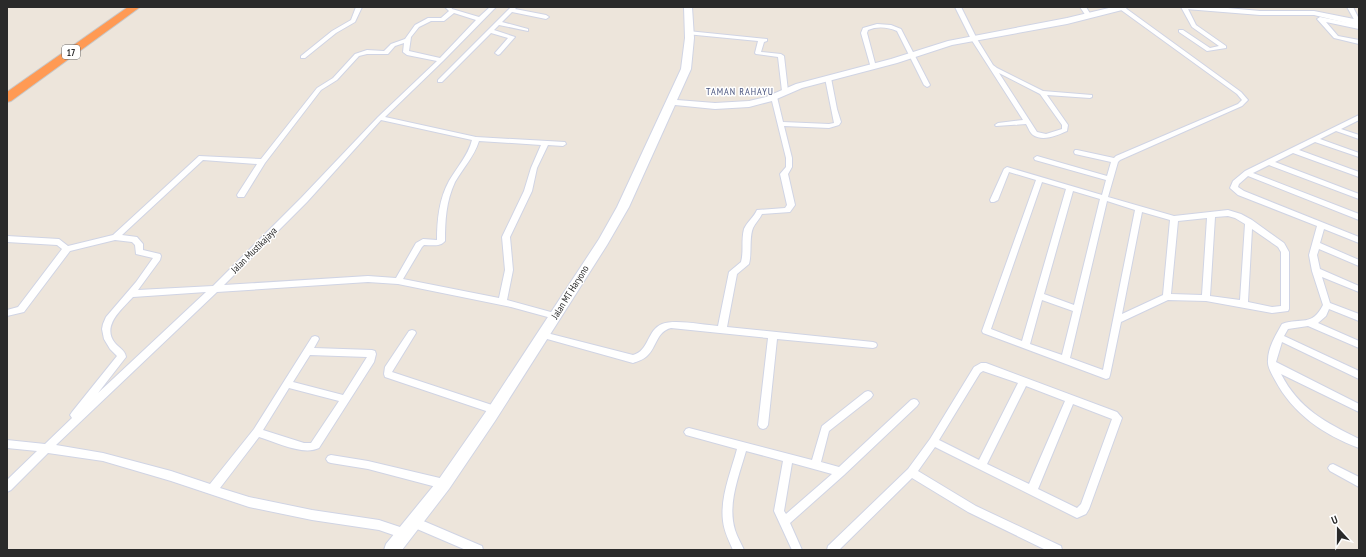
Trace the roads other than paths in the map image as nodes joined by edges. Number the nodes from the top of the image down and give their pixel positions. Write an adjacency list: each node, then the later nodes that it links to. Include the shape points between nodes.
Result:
1 (120, 7): 34 (highway, 17)
2 (135, 7): 39 (highway, 17)
3 (358, 7): 27 (street, via 353,21 334,32)
4 (494, 7): 15 (street, Jalan Mustikajaya)
5 (688, 7): 21 (street, Jalan MT Haryono)
6 (958, 7): 22 (street)
7 (1083, 7): 13 (street)
8 (1121, 7): 13 (street); 57 (street, via 1239,93 1244,100 1240,105 1118,158)
9 (1185, 7): 17 (street, via 1314,14); 20 (street, via 1194,26 1224,47 1209,50)
10 (1350, 7): 17 (street)
11 (512, 8): 14 (street); 16 (street)
12 (451, 9): 15 (street); 23 (street, via 442,20 424,20 411,31)
13 (1088, 15): 22 (street)
14 (546, 17)
15 (480, 19): 28 (street, Jalan Mustikajaya)
16 (497, 23): 18 (street); 19 (street)
17 (1359, 24): 24 (street, via 1320,19 1336,37)
18 (526, 30)
19 (490, 31): 25 (street, via 512,37); 32 (street)
20 (1181, 31)
21 (688, 33): 35 (street, via 763,40 758,53 781,56); 40 (street, Jalan MT Haryono, via 687,64)
22 (974, 39): 26 (street, via 951,42); 29 (street)
23 (407, 40): 28 (street, via 406,52 409,54); 56 (street, via 393,45 386,53 367,52 357,55 335,79 319,89)
24 (1359, 42)
25 (498, 53)
26 (912, 56): 30 (street); 30 (street, via 899,30 891,26 869,27 864,33); 33 (street)
27 (303, 57)
28 (441, 60): 41 (street, Jalan Mustikajaya)
29 (991, 66): 36 (street); 43 (street)
30 (873, 67): 31 (street)
31 (828, 78): 35 (street); 44 (street, via 837,124)
32 (440, 81)
33 (927, 85)
34 (7, 86)
35 (785, 91): 38 (street)
36 (1042, 93): 37 (street); 43 (street, via 1065,125 1065,130 1046,137 1040,136)
37 (1090, 96)
38 (774, 97): 40 (street, via 729,106); 44 (street)
39 (7, 98)
40 (672, 102): 93 (street, Jalan MT Haryono, via 623,207)
41 (380, 118): 48 (street); 82 (street, Jalan Mustikajaya, via 304,200)
42 (1358, 118): 46 (street)
43 (1028, 122): 45 (street)
44 (782, 124): 97 (street, via 789,158 784,174 791,205 787,210 760,212 751,224 748,230 745,264 733,272)
45 (998, 125)
46 (1336, 129): 47 (street); 49 (street)
47 (1359, 137)
48 (476, 139): 50 (street); 81 (street, via 466,162 450,186 443,205 440,241 423,242 419,245)
49 (1314, 140): 52 (street); 54 (street)
50 (545, 144): 51 (street); 88 (street, via 534,168 528,191 506,237 509,268)
51 (563, 144)
52 (1292, 150): 58 (street); 60 (street)
53 (1077, 152): 57 (street)
54 (1359, 155)
55 (1038, 158): 62 (street)
56 (263, 161): 64 (street); 74 (street, via 201,158)
57 (1115, 162): 62 (street)
58 (1268, 162): 59 (street); 65 (street)
59 (1247, 173): 70 (street); 73 (street, via 1236,183 1236,190)
60 (1359, 175)
61 (1040, 179): 63 (street); 67 (street, via 1007,169); 105 (street, via 986,331)
62 (1109, 180): 66 (street)
63 (1070, 189): 66 (street); 85 (street)
64 (241, 195)
65 (1359, 197)
66 (1104, 199): 68 (street); 91 (street)
67 (994, 200)
68 (1139, 209): 71 (street); 95 (street)
69 (1211, 215): 71 (street); 72 (street, via 1228,213); 87 (street)
70 (1359, 217)
71 (1174, 219): 86 (street)
72 (1249, 222): 89 (street); 89 (street, via 1281,245 1285,252 1286,304 1285,309 1272,310)
73 (1321, 225): 76 (street); 77 (street)
74 (115, 236): 78 (street); 84 (street, via 134,239 139,244 139,252 157,256)
75 (7, 239): 78 (street, via 59,242)
76 (1359, 240)
77 (1315, 244): 79 (street); 80 (street, via 1313,255)
78 (67, 248): 92 (street, via 24,307)
79 (1359, 263)
80 (1316, 271): 83 (street); 90 (street)
81 (398, 281): 82 (street, via 368,279); 88 (street)
82 (215, 289): 84 (street); 119 (street, Jalan Mustikajaya)
83 (1359, 289)
84 (130, 294): 119 (street, via 106,326 111,347 121,353 122,357)
85 (1040, 296): 91 (street); 105 (street)
86 (1167, 297): 87 (street); 95 (street)
87 (1206, 298): 89 (street)
88 (502, 302): 93 (street)
89 (1244, 304)
90 (1327, 305): 94 (street); 96 (street, via 1322,316)
91 (1077, 309): 107 (street)
92 (7, 313)
93 (555, 316): 99 (street, Jalan MT Haryono)
94 (1359, 318)
95 (1118, 320): 107 (street, via 1106,375)
96 (1311, 324): 101 (street, via 1286,326); 104 (street)
97 (722, 330): 99 (street, via 664,326 656,333 646,352 641,357 633,359); 100 (street)
98 (412, 333): 117 (street, via 388,370 388,374)
99 (543, 335): 117 (street, Jalan MT Haryono)
100 (773, 335): 103 (street); 118 (street)
101 (1280, 337): 108 (street); 109 (street)
102 (315, 339): 106 (street)
103 (873, 345)
104 (1359, 345)
105 (1025, 346): 107 (street)
106 (309, 351): 111 (street); 114 (street, via 372,354)
107 (1065, 360)
108 (1272, 365): 116 (street); 124 (street, via 1284,388 1306,414 1316,422)
109 (1359, 375)
110 (1024, 381): 113 (street); 122 (street, via 981,367); 130 (street)
111 (288, 384): 114 (street); 120 (street)
112 (868, 395): 129 (street, via 825,429)
113 (1070, 398): 138 (street); 138 (street, via 1114,414 1117,418 1085,506 1077,513)
114 (345, 399): 120 (street, via 316,445 312,447 304,447)
115 (914, 403): 132 (street)
116 (1359, 408)
117 (495, 410): 135 (street, Jalan MT Haryono)
118 (763, 425)
119 (63, 432): 126 (street, Jalan Mustikajaya)
120 (258, 432): 137 (street)
121 (689, 432): 125 (street)
122 (933, 442): 130 (street); 133 (street)
123 (7, 444): 126 (street)
124 (1359, 444)
125 (743, 446): 127 (street); 145 (street, via 727,515 729,530)
126 (46, 448): 136 (street, Jalan Mustikajaya); 137 (street, via 103,457)
127 (788, 458): 129 (street); 140 (street, via 779,511)
128 (331, 459): 135 (street, via 368,465)
129 (815, 465): 132 (street)
130 (981, 466): 138 (street)
131 (1333, 468): 134 (street)
132 (841, 472): 140 (street)
133 (911, 472): 142 (street); 147 (street, via 972,509)
134 (1359, 482)
135 (444, 484): 139 (street, Jalan MT Haryono)
136 (7, 487)
137 (213, 489): 141 (street, via 249,502 379,526)
138 (1032, 490)
139 (414, 522): 141 (street, Jalan MT Haryono); 144 (street)
140 (784, 522): 146 (street)
141 (405, 534): 143 (street, Jalan MT Haryono)
142 (838, 548)
143 (392, 550)
144 (478, 550)
145 (739, 550)
146 (798, 550)
147 (1057, 550)

